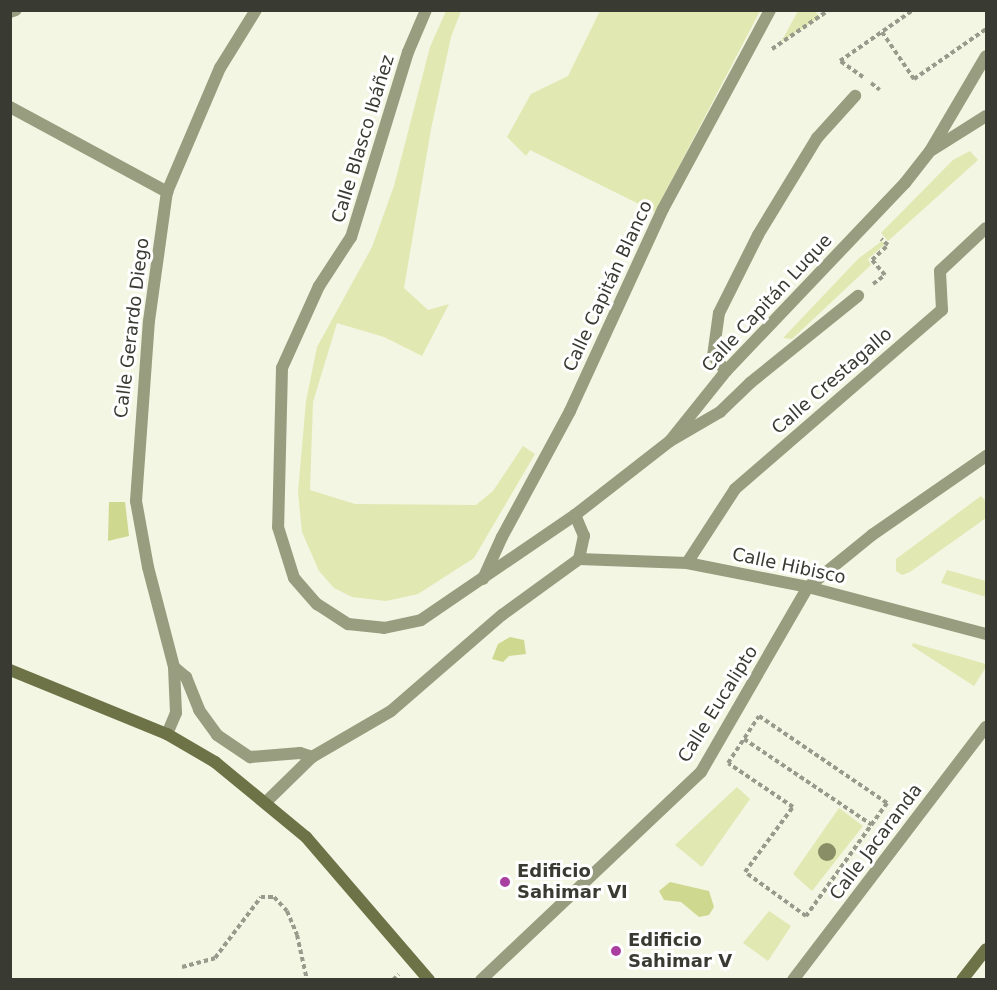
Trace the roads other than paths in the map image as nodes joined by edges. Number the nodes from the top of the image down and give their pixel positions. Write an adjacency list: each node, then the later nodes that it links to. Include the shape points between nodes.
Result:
1 (15, 10): 5 (street)
2 (256, 10): 11 (street, Calle Gerardo Diego, via 220,68)
3 (426, 10): 20 (street, Calle Blasco Ibáñez, via 408,52 351,237 319,286 282,368 278,527 294,578 317,604 348,624 384,628 421,620)
4 (771, 10): 20 (street, Calle Capitán Blanco, via 663,209 570,411)
5 (10, 12)
6 (987, 56): 10 (street, Calle Capitán Luque)
7 (855, 96): 14 (street, via 811,148 758,235 719,313 714,356)
8 (10, 107): 11 (street)
9 (987, 116): 10 (street)
10 (930, 151): 14 (street, Calle Capitán Luque, via 857,235)
11 (167, 192): 23 (street, Calle Gerardo Diego, via 148,321 136,501 148,567)
12 (987, 228): 19 (street, Calle Crestagallo, via 940,272 942,310 735,489)
13 (858, 296): 15 (street, via 720,412)
14 (726, 371): 15 (street, Calle Capitán Luque)
15 (670, 441): 17 (street, Calle Capitán Luque)
16 (987, 456): 21 (street, Calle Eucalipto, via 872,535)
17 (575, 516): 18 (street, via 584,536); 20 (street, Calle Blasco Ibáñez)
18 (579, 559): 19 (street, Calle Hibisco); 27 (street, via 502,615 391,711)
19 (687, 563): 21 (street, Calle Hibisco)
20 (483, 579)
21 (808, 587): 22 (street, Calle Hibisco); 31 (street, Calle Eucalipto, via 701,772)
22 (987, 634)
23 (174, 667): 26 (street, Calle Gerardo Diego, via 176,713); 27 (street, Calle Gerardo Diego, via 186,677 199,710 217,735 250,757 300,753)
24 (10, 670): 26 (main road)
25 (987, 727): 32 (street, Calle Jacaranda)
26 (166, 734): 28 (main road, via 215,762)
27 (312, 757): 28 (street)
28 (266, 802): 30 (main road, via 306,837)
29 (987, 949): 33 (main road)
30 (429, 980)
31 (481, 980)
32 (793, 980)
33 (962, 980)

